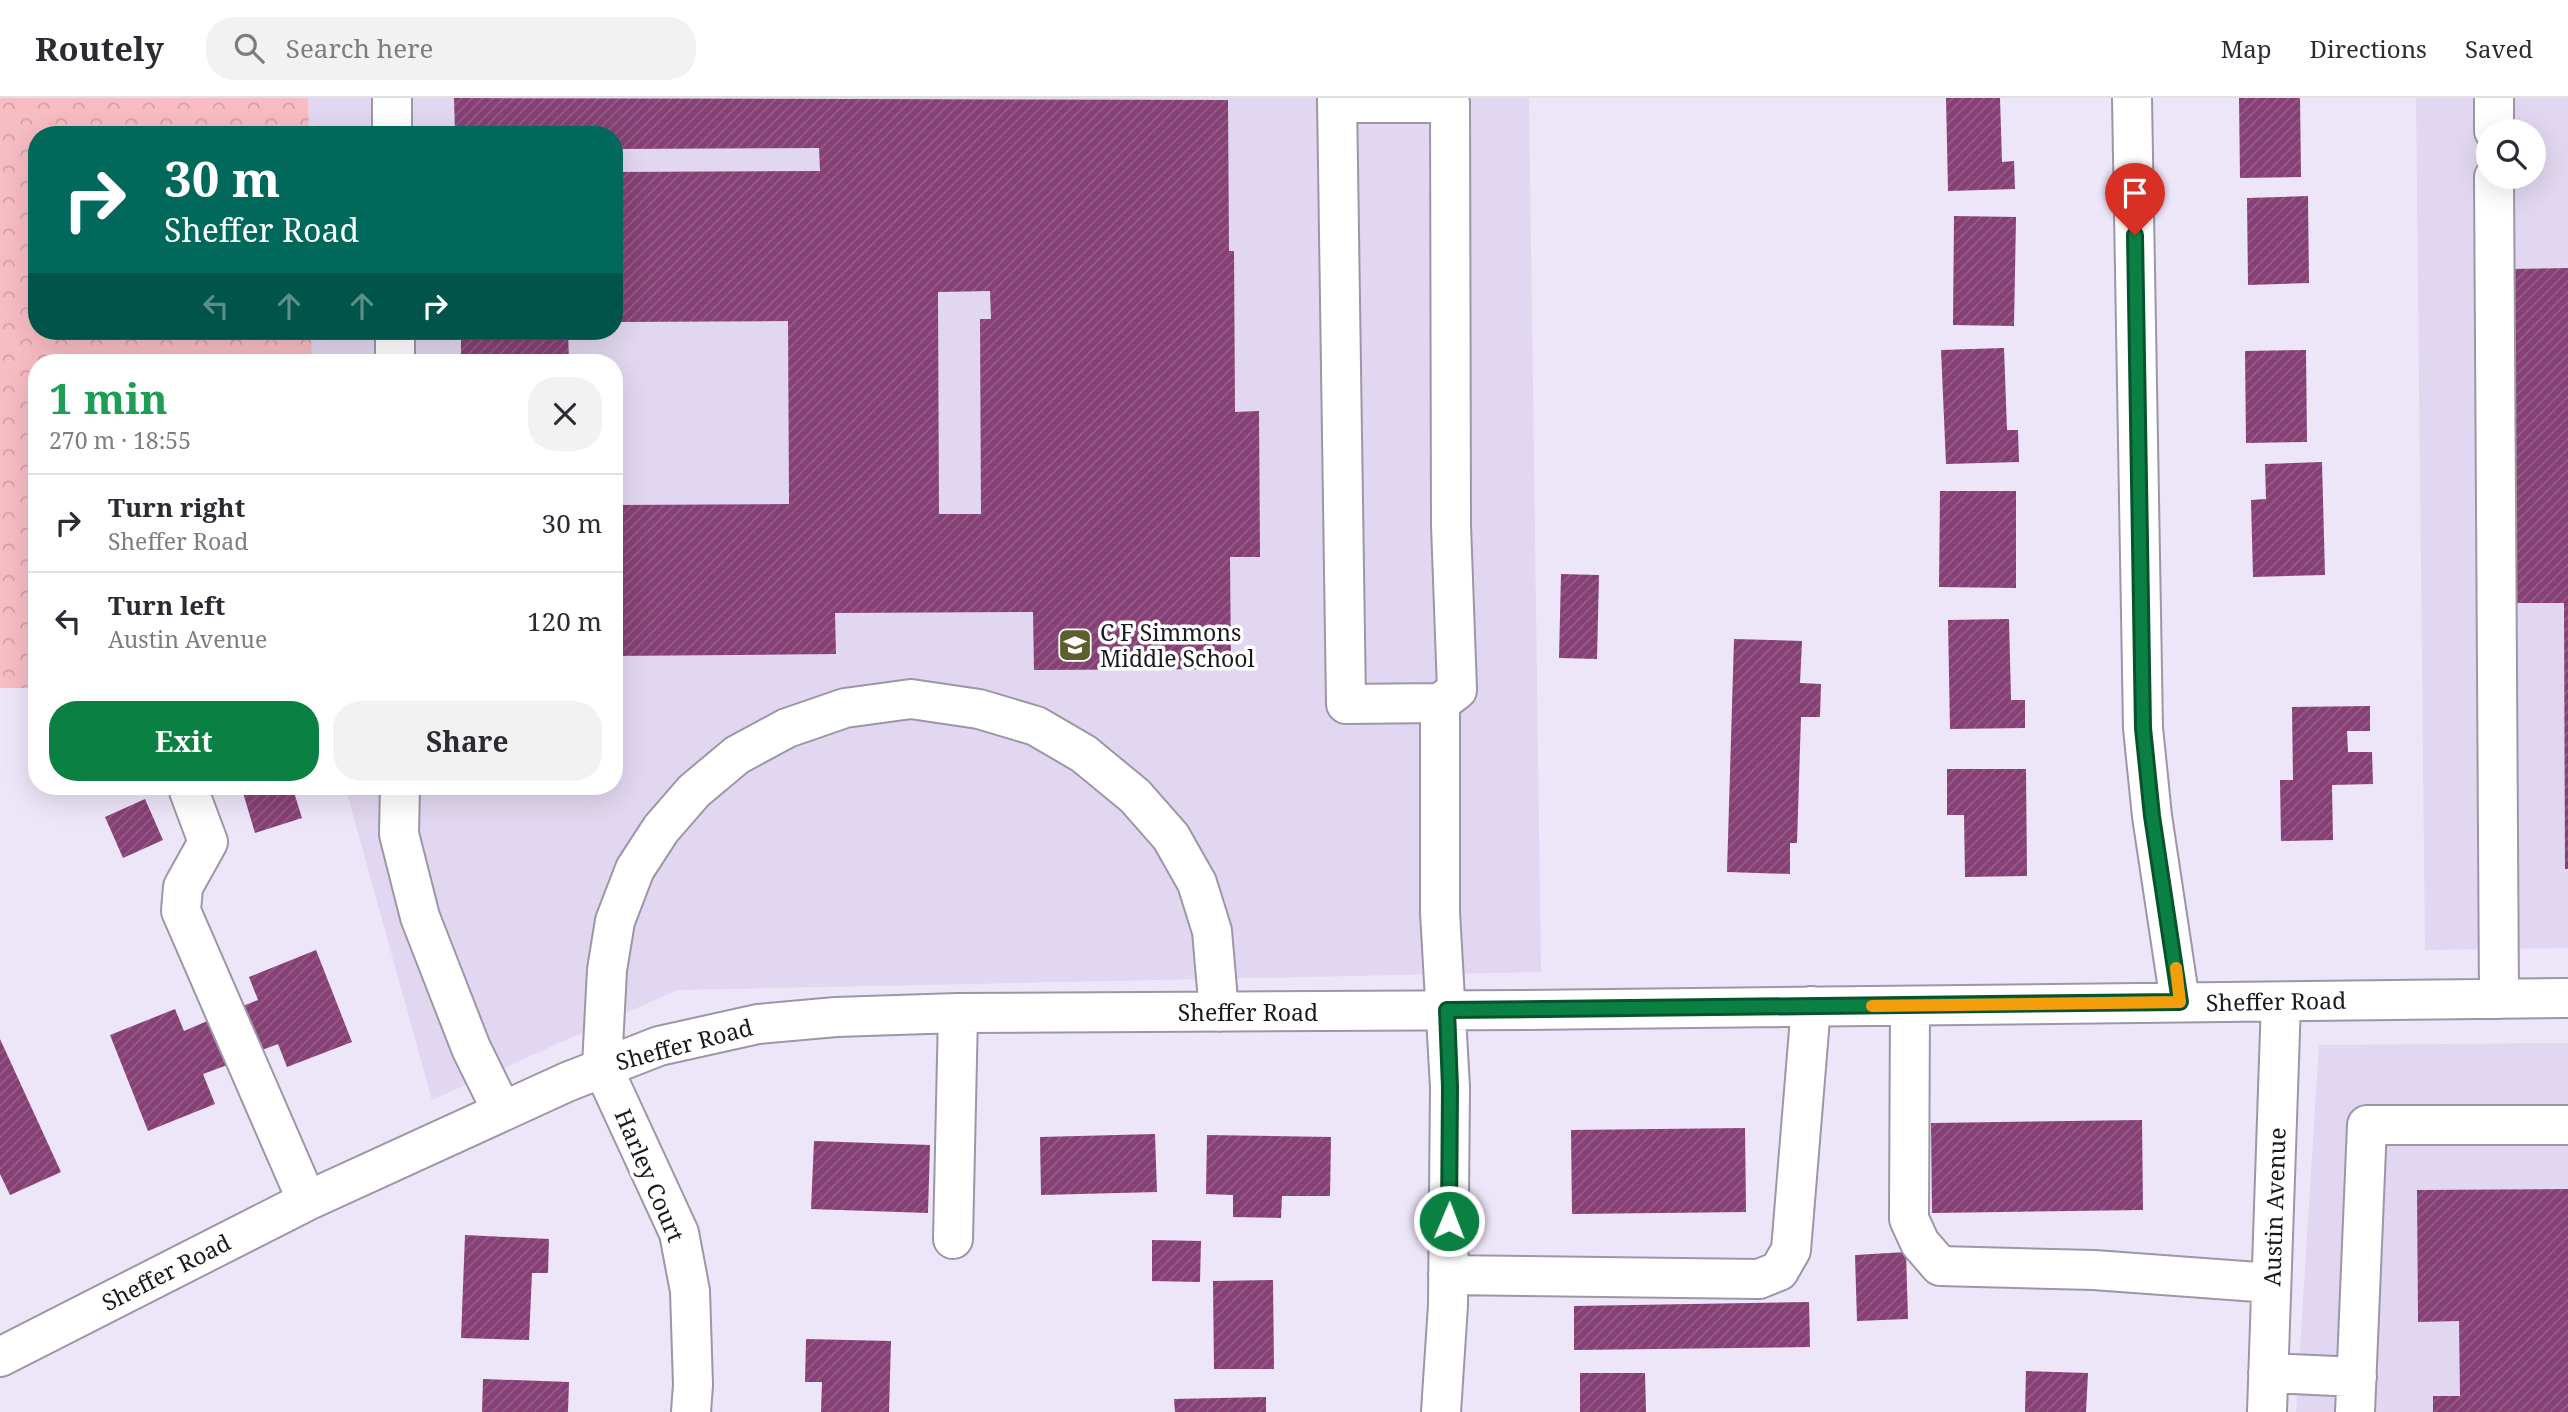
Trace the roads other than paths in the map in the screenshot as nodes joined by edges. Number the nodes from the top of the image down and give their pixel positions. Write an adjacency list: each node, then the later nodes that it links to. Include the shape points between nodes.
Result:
1 (392, 98): 6 (street)
2 (2132, 98): 13 (street, via 2143,728)
3 (2494, 98): 5 (street)
4 (1338, 100): 8 (street, via 1346,704); 8 (street, via 1450,103 1451,512 1457,690)
5 (2494, 119)
6 (392, 126)
7 (2494, 189): 12 (street)
8 (1440, 703): 17 (street, via 1440,912)
9 (190, 795): 23 (street, via 208,842 183,887 181,911)
10 (400, 795): 21 (street, via 399,834 420,917 471,1048)
11 (2568, 998): 12 (street, Sheffer Road)
12 (2498, 999): 14 (street, Sheffer Road)
13 (2180, 1002): 14 (street, Sheffer Road); 16 (street, Sheffer Road)
14 (2281, 1002): 26 (street, Austin Avenue)
15 (1811, 1006): 16 (street, Sheffer Road); 17 (street, Sheffer Road); 25 (street, via 1791,1250 1779,1271 1759,1279)
16 (1910, 1006): 26 (street, via 1909,1219 1920,1244 1940,1266 2094,1270)
17 (1447, 1010): 18 (street, Sheffer Road); 25 (street)
18 (1219, 1012): 19 (street, Sheffer Road); 20 (street, via 1212,931 1197,883 1171,837 1135,796 1084,754 1036,726 979,709 911,699 845,708 787,729 737,755 694,791 660,829 635,869 615,921 607,970)
19 (958, 1013): 20 (street, Sheffer Road, via 758,1024 659,1046); 24 (street)
20 (602, 1066): 21 (street, Sheffer Road); 30 (street, Harley Court, via 679,1233 690,1291)
21 (502, 1111): 23 (street, Sheffer Road)
22 (2568, 1125): 29 (street, via 2367,1125)
23 (307, 1201): 27 (street, Sheffer Road)
24 (953, 1239)
25 (1448, 1275): 31 (street)
26 (2271, 1283): 28 (street, Austin Avenue)
27 (0, 1357)
28 (2268, 1373): 29 (street); 32 (street, Austin Avenue)
29 (2356, 1394)
30 (691, 1412)
31 (1441, 1412)
32 (2267, 1412)

